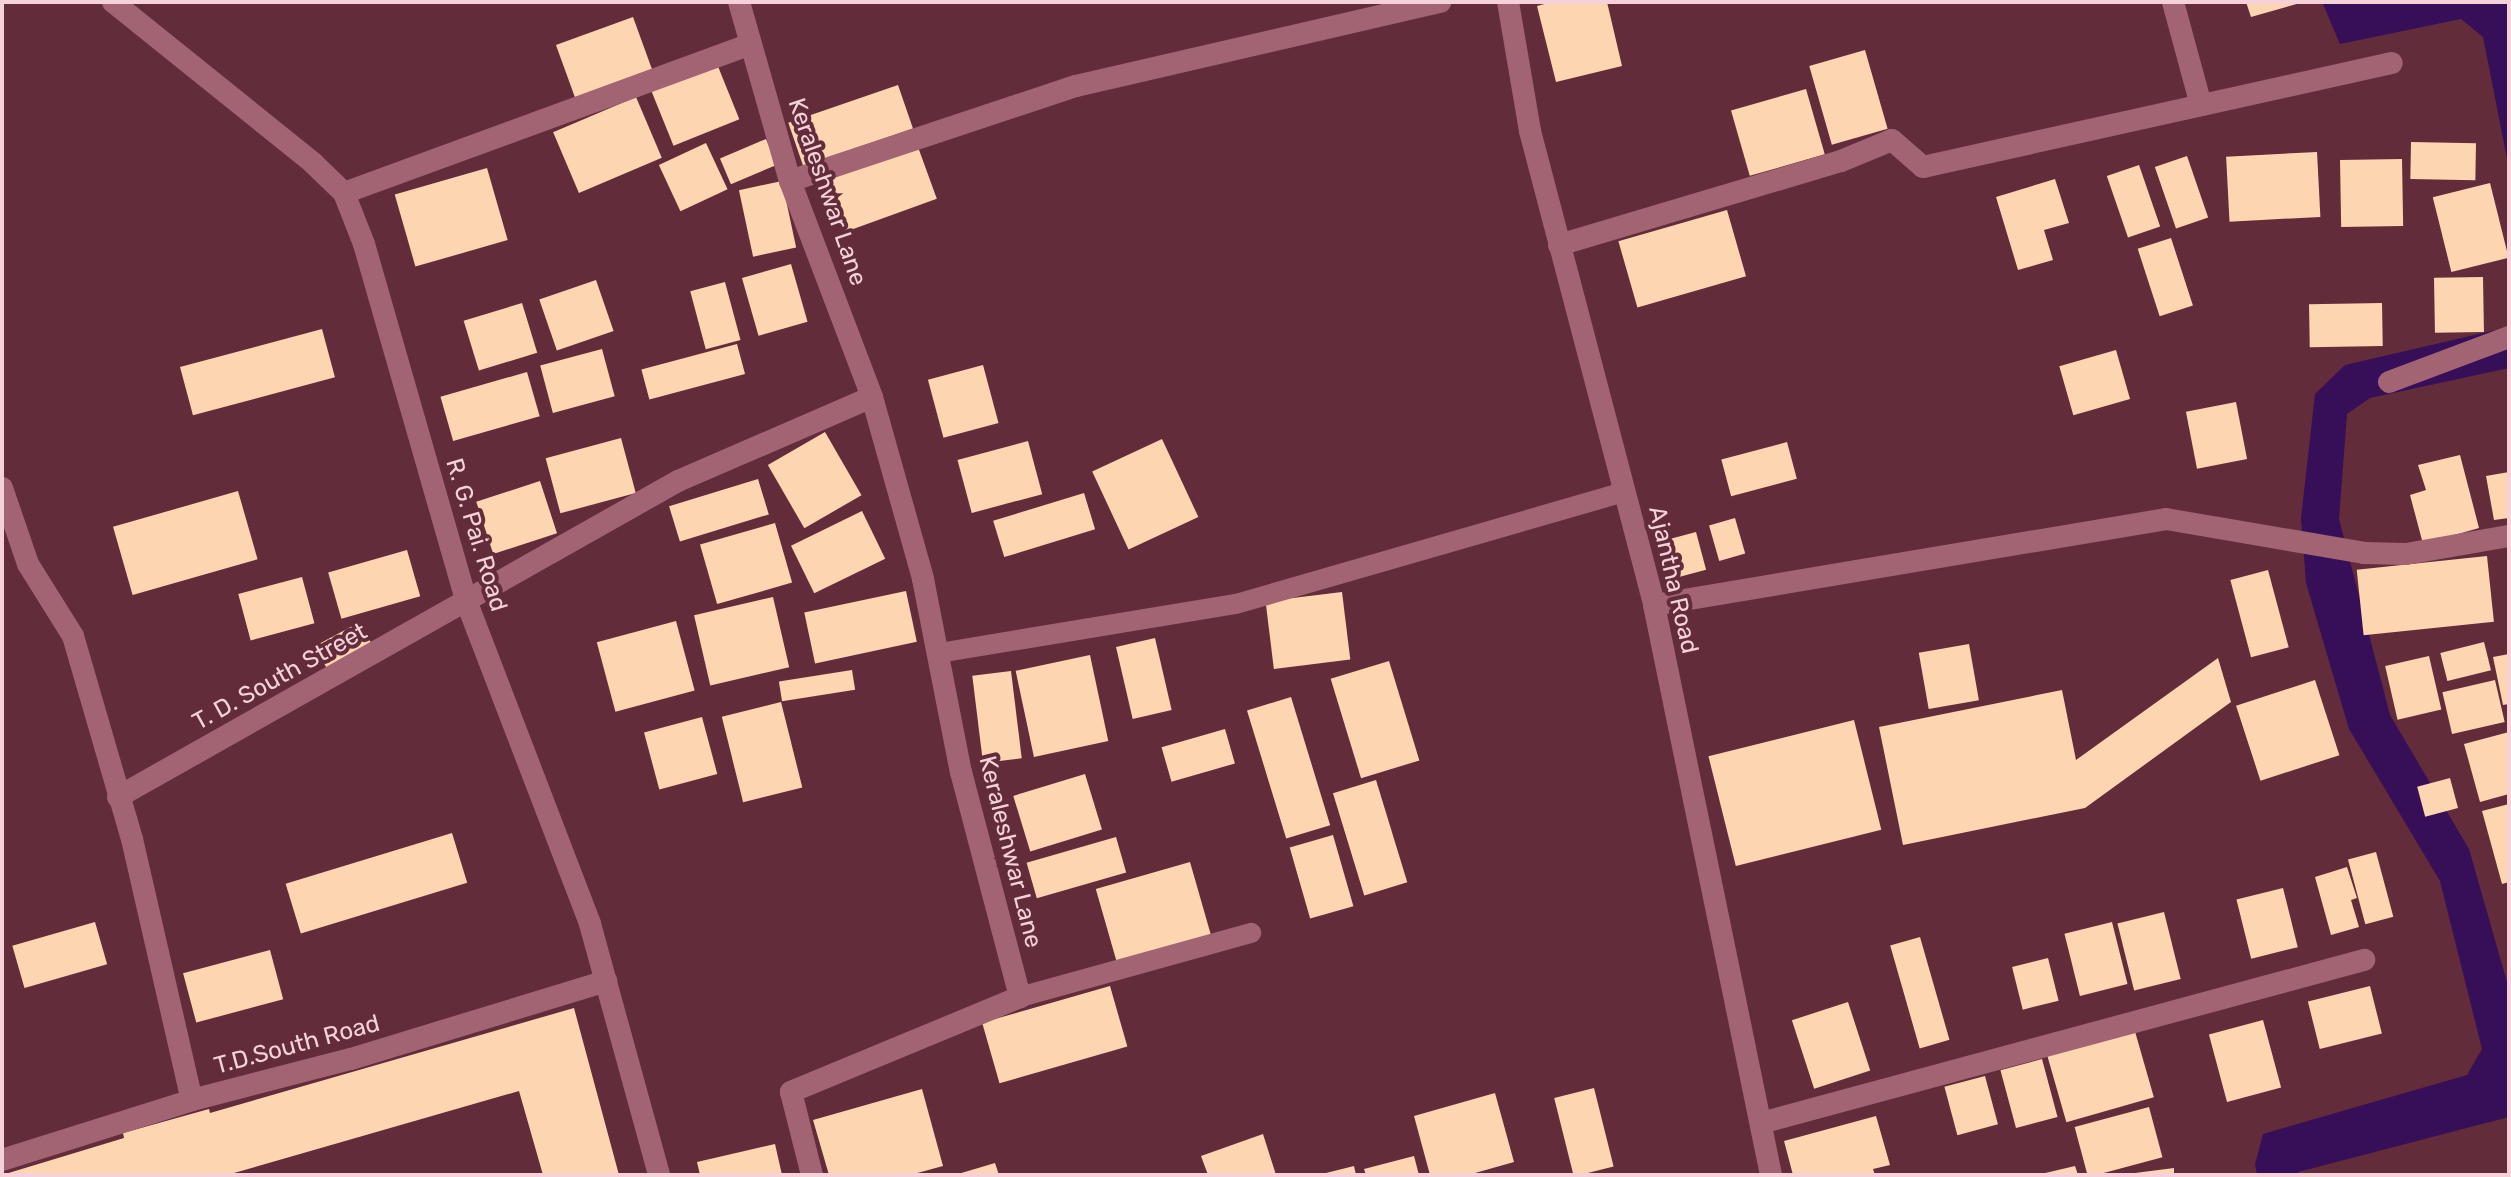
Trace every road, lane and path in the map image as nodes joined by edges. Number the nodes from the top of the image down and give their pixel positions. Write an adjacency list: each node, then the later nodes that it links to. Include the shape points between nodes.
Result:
1 (113, 2): 10 (street, R. G. Pai. Road)
2 (739, 2): 6 (street, Keraleshwar Lane)
3 (1440, 2): 9 (street, via 1076,86)
4 (1508, 2): 11 (street, Ajantha Road, via 1530,131)
5 (2173, 2): 8 (street)
6 (751, 44): 9 (street, Keraleshwar Lane); 10 (street)
7 (2392, 63): 8 (street)
8 (2201, 105): 11 (street, via 1923,167 1892,140 1841,161)
9 (790, 181): 14 (street, Keraleshwar Lane)
10 (344, 193): 18 (street, R. G. Pai. Road, via 364,244)
11 (1559, 245): 16 (street, Ajantha Road)
12 (2509, 337): 13 (street)
13 (2389, 382)
14 (872, 397): 18 (street, via 678,481); 20 (street, Keraleshwar Lane)
15 (2, 488): 21 (street, via 28,564 73,636)
16 (1625, 492): 19 (street, Ajantha Road); 20 (lane, via 1236,604)
17 (2509, 536): 19 (street, via 2406,554 2364,553 2166,519)
18 (467, 603): 21 (street, T. D. South Street); 24 (street, R. G. Pai. Road, via 590,924)
19 (1654, 605): 27 (street, Ajantha Road)
20 (939, 653): 25 (street, Keraleshwar Lane, via 961,772)
21 (118, 797): 26 (street)
22 (1251, 933): 25 (lane)
23 (2364, 960): 27 (street)
24 (606, 981): 26 (street, T.D.South Road, via 351,1059); 29 (street, R. G. Pai. Road)
25 (1020, 997): 30 (street, via 791,1092)
26 (192, 1100): 28 (street, T.D.South Road)
27 (1761, 1123): 31 (street, Ajantha Road)
28 (2, 1160)
29 (659, 1175)
30 (812, 1175)
31 (1771, 1175)

